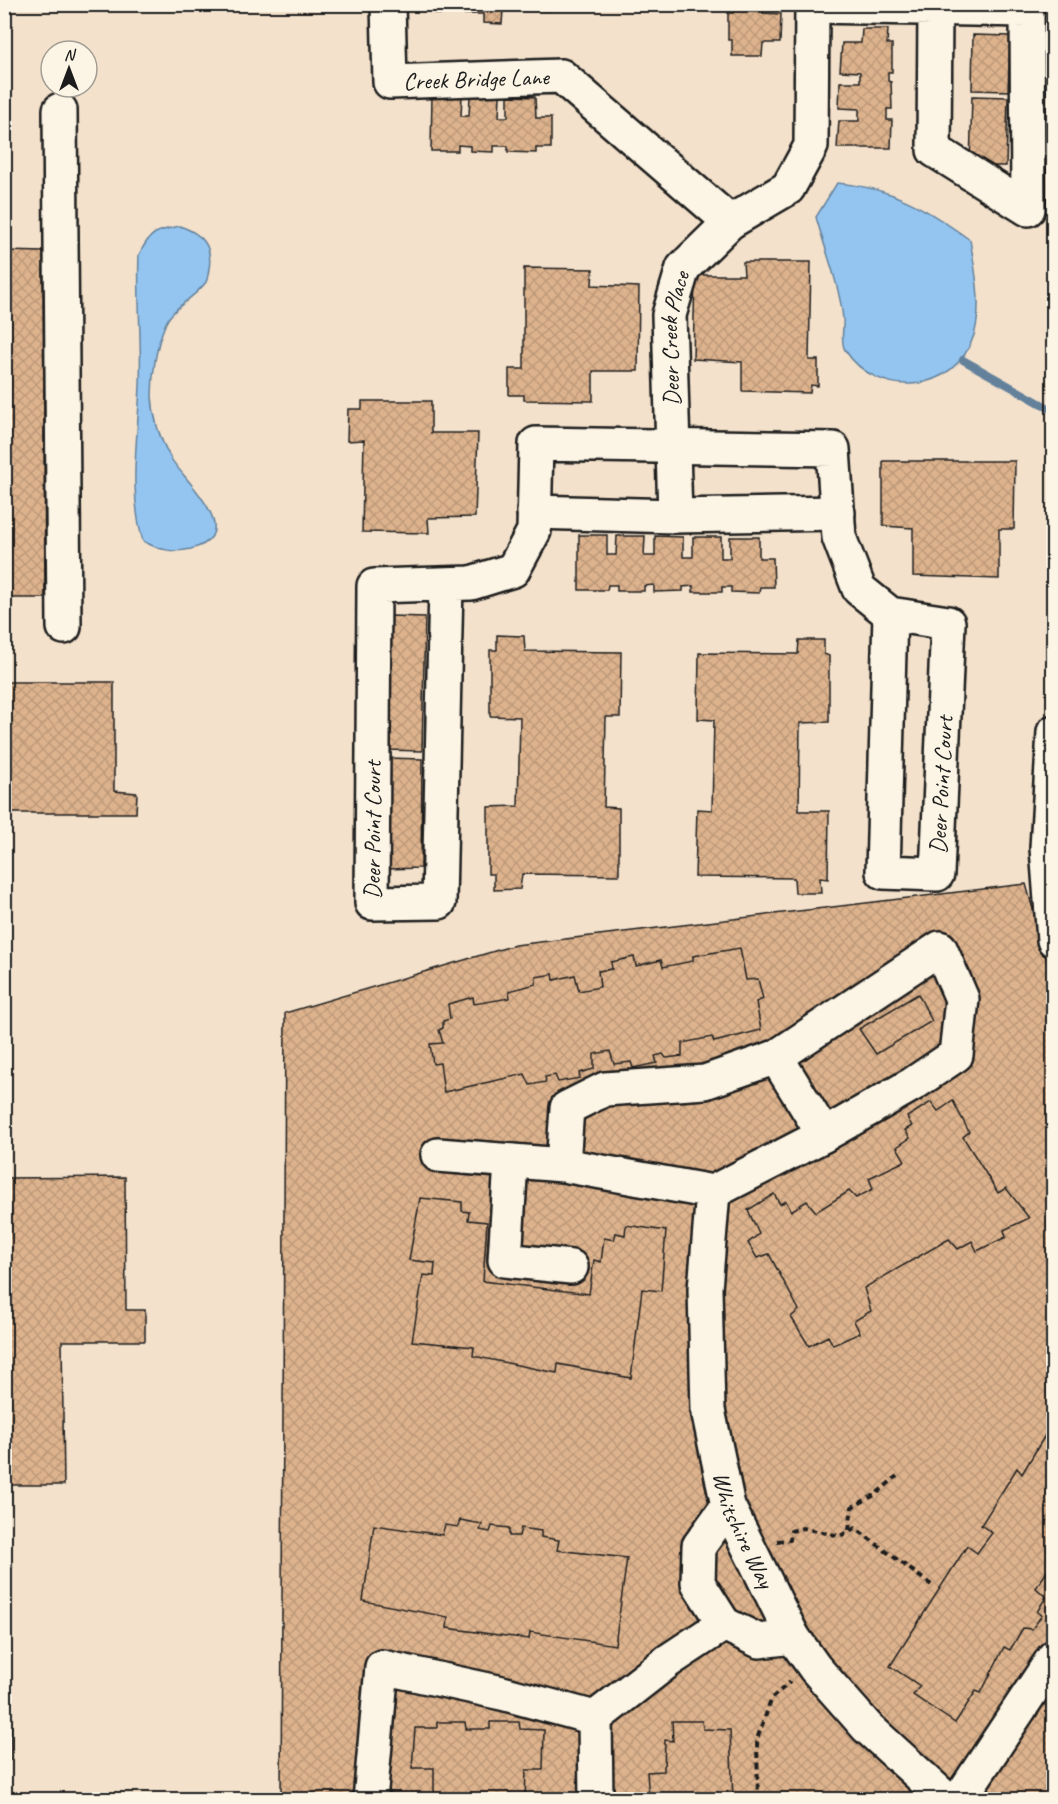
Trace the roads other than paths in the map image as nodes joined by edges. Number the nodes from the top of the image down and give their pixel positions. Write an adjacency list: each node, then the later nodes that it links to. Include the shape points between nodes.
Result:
1 (388, 4): 5 (street, Creek Bridge Lane, via 390,82 561,76)
2 (812, 5): 3 (street); 5 (street, Deer Creek Place, via 811,146 788,188)
3 (935, 8): 3 (street, via 1027,10 1028,208 934,150)
4 (60, 110): 12 (street)
5 (730, 222): 6 (street, Deer Creek Place, via 683,267 669,315)
6 (673, 446): 7 (street, Deer Point Court, via 536,444); 8 (street, Deer Point Court, via 833,449); 9 (street, Deer Creek Place)
7 (534, 512): 9 (street); 10 (street, Deer Point Court, via 534,531 513,570 471,583)
8 (838, 513): 9 (street); 11 (street, Deer Point Court, via 839,537 859,589)
9 (675, 516)
10 (446, 584): 10 (street, Deer Point Court, via 375,586 372,903 439,902)
11 (890, 614): 11 (street, Deer Point Court, via 883,873 937,874 948,623)
12 (64, 627)
13 (1053, 732): 14 (street, via 1047,848)
14 (1053, 940)
15 (776, 1057): 16 (street); 16 (street, via 940,948 962,999 957,1055); 19 (street, via 705,1082 605,1089 567,1108)
16 (824, 1135): 20 (street)
17 (438, 1155): 18 (street)
18 (511, 1161): 19 (street); 21 (street, via 506,1260)
19 (563, 1164): 20 (street)
20 (713, 1192): 22 (street, Whitshire Way, via 705,1289 708,1410)
21 (571, 1267)
22 (728, 1506): 23 (street, via 699,1546 698,1583); 24 (street, Whitshire Way)
23 (724, 1624): 24 (street, via 759,1641); 26 (street, via 668,1661)
24 (793, 1637): 29 (street, Whitshire Way, via 867,1727)
25 (1053, 1657): 30 (street)
26 (595, 1718): 27 (street, via 382,1667); 28 (street)
27 (370, 1800)
28 (596, 1800)
29 (947, 1800)
30 (959, 1800)

